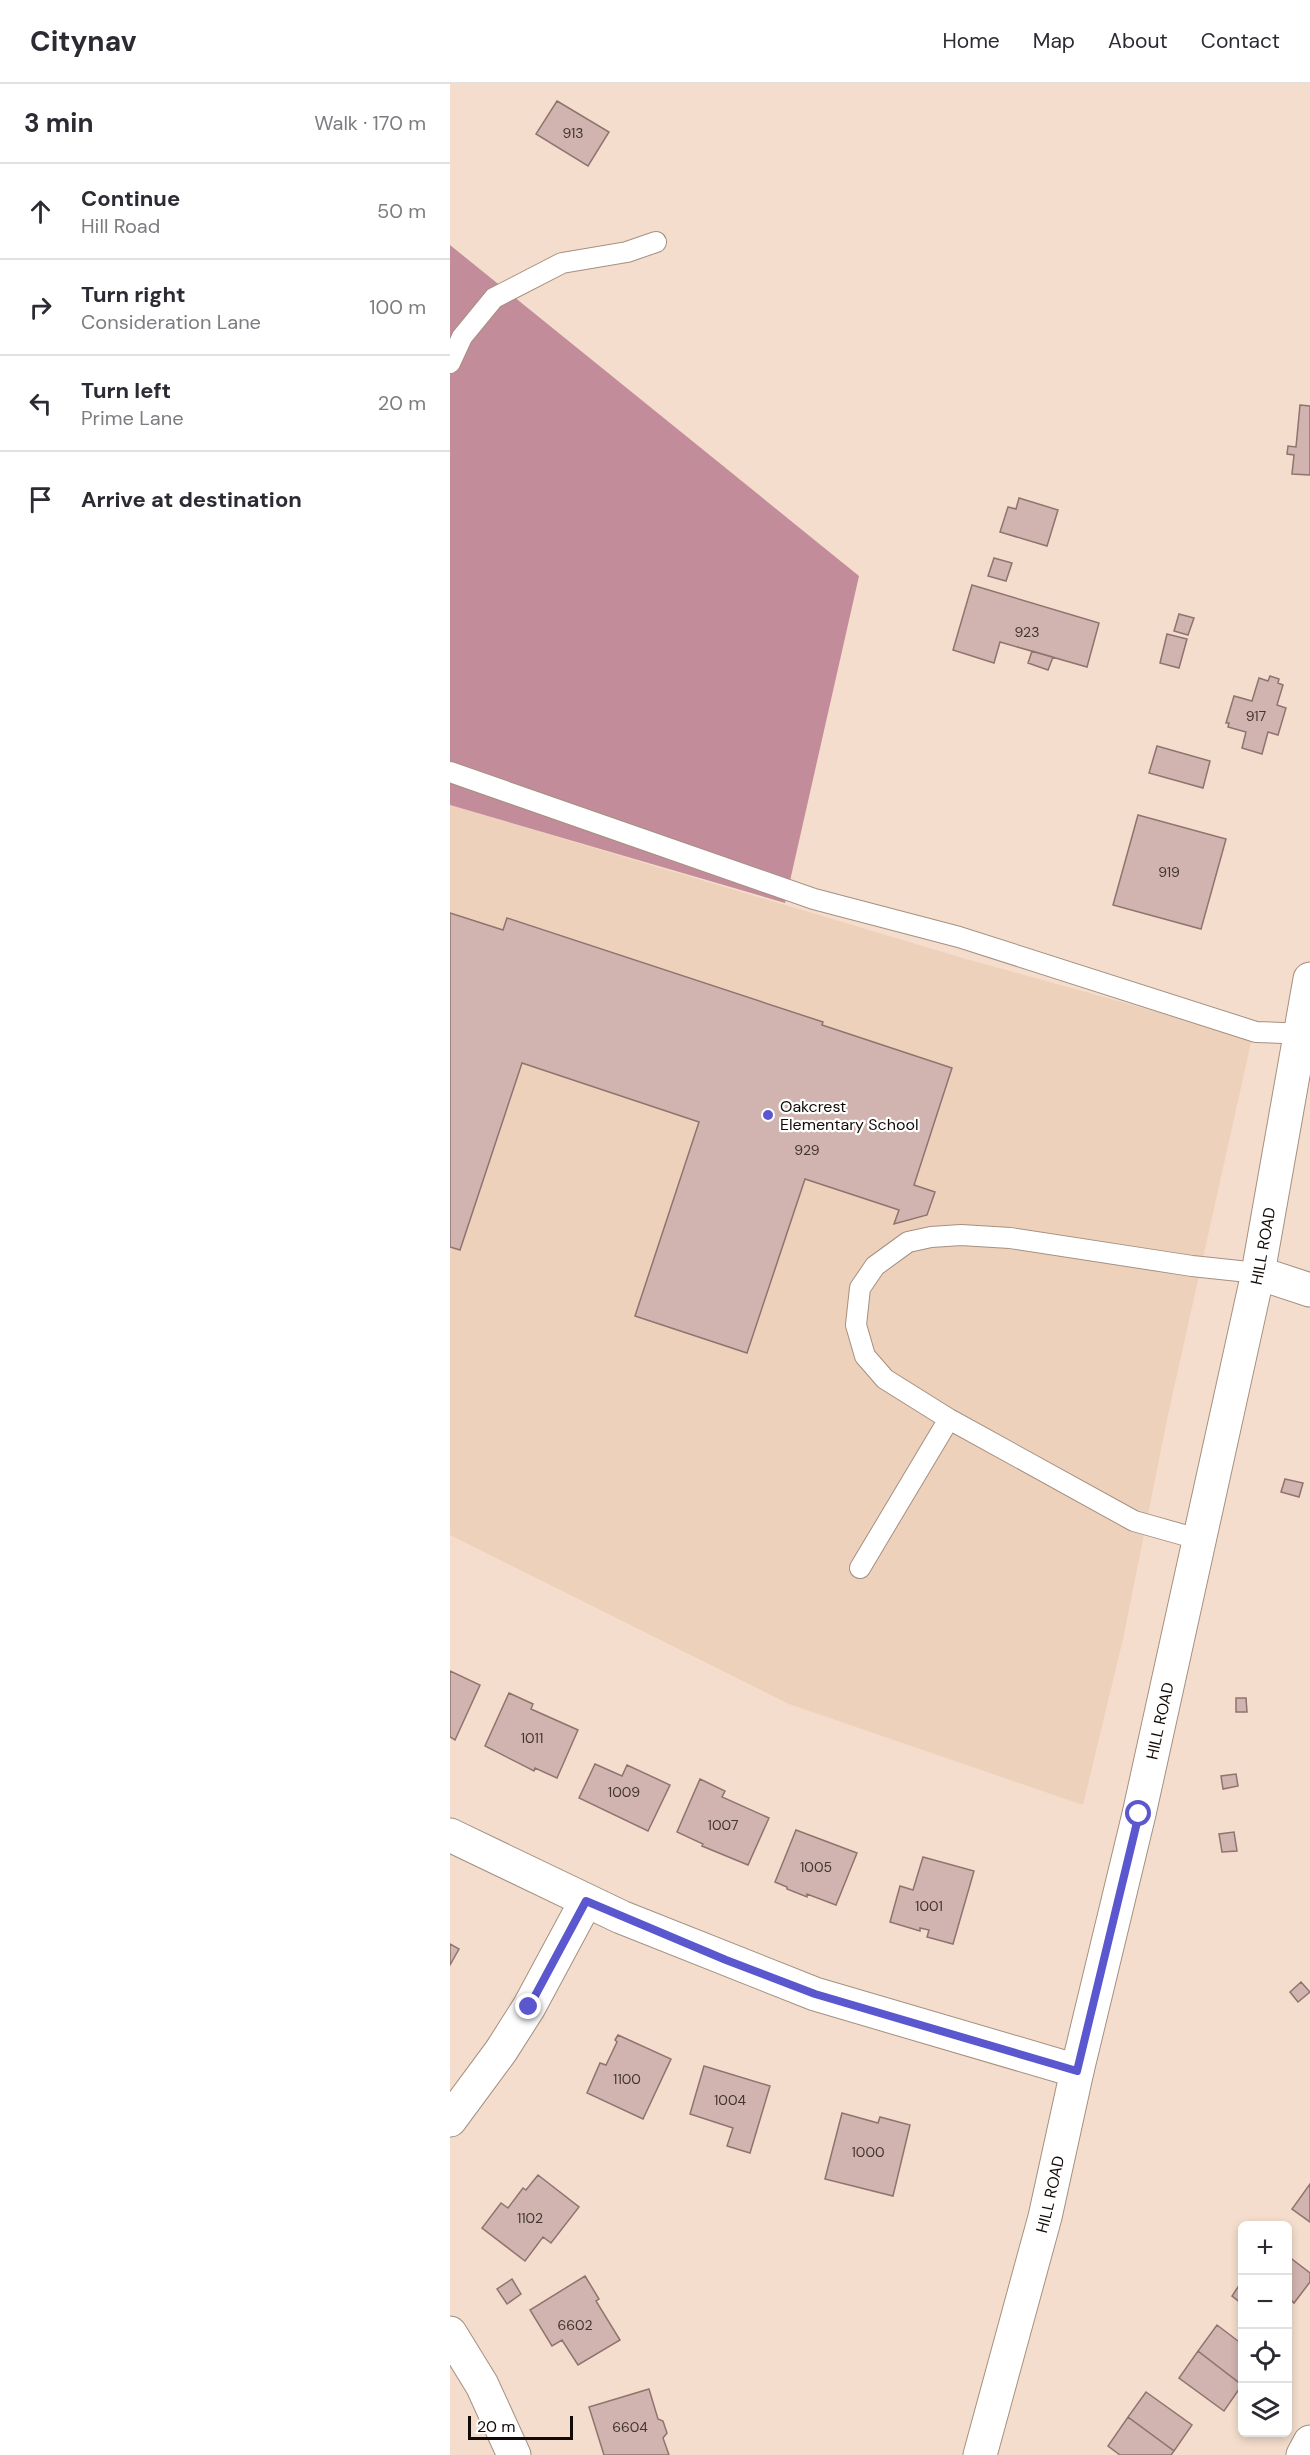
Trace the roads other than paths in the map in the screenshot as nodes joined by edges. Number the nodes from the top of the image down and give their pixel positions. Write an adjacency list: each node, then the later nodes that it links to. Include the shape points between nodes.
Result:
1 (656, 243): 2 (lane, via 562,263 494,298 462,337)
2 (450, 363)
3 (450, 772): 5 (lane, via 814,899 959,937 1256,1032)
4 (1310, 979): 5 (street, HILL ROAD)
5 (1305, 1033): 6 (street, HILL ROAD)
6 (1258, 1273): 7 (street); 8 (lane, via 1010,1238 961,1235 908,1242 875,1266 860,1288 856,1325 865,1356 885,1379); 9 (street, HILL ROAD)
7 (1310, 1290)
8 (949, 1419): 9 (lane, via 1134,1521); 10 (lane)
9 (1198, 1539): 13 (street, HILL ROAD, via 1139,1814)
10 (860, 1568)
11 (450, 1835): 12 (street)
12 (586, 1901): 13 (street, via 815,1994); 14 (street, via 529,2007)
13 (1077, 2071): 18 (street, HILL ROAD, via 1045,2217)
14 (450, 2120)
15 (450, 2333): 17 (street, via 482,2385)
16 (1310, 2442): 19 (street)
17 (514, 2455)
18 (981, 2455)
19 (1303, 2455)

